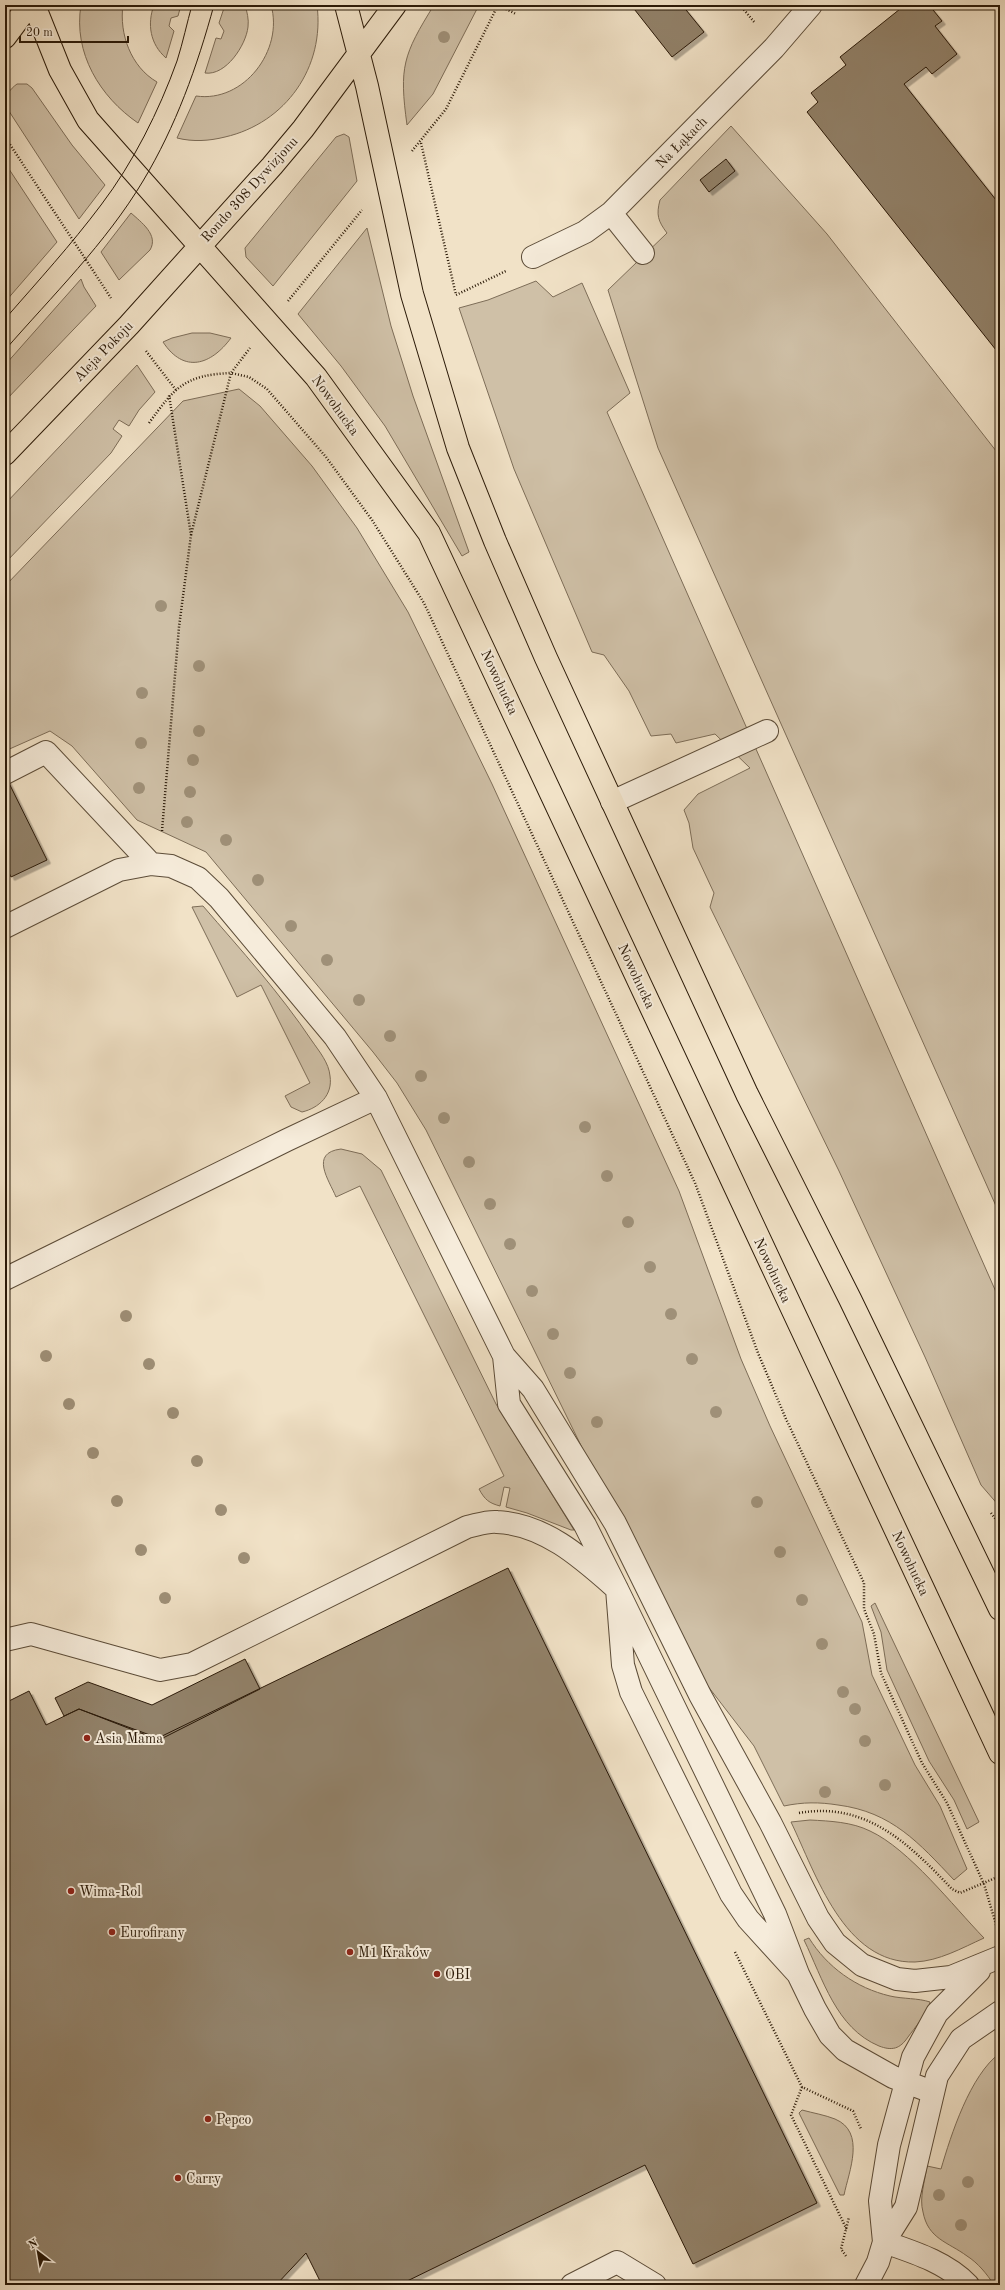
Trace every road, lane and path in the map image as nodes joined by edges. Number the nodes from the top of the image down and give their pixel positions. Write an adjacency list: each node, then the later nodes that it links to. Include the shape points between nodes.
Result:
1 (29, 5): 8 (main road)
2 (34, 5): 15 (main road, Rondo 308 Dywizjonu, via 60,70 79,107 102,137)
3 (346, 5): 9 (main road)
4 (395, 5): 9 (main road)
5 (498, 5): 7 (path); 11 (path, via 446,109)
6 (811, 5): 14 (street, Na Łąkach, via 774,48)
7 (516, 14)
8 (5, 37)
9 (359, 56): 15 (main road, Rondo 308 Dywizjonu, via 303,129); 31 (main road, via 412,294 458,448 504,563)
10 (5, 137): 19 (path)
11 (421, 142): 12 (path); 18 (path, via 456,295)
12 (408, 156)
13 (365, 206): 20 (path)
14 (610, 213): 16 (street); 17 (street, Na Łąkach, via 585,232)
15 (199, 245): 27 (main road, Aleja Pokoju, via 129,324); 42 (main road, Nowohucka, via 316,377 428,533)
16 (644, 253)
17 (533, 257)
18 (508, 270)
19 (108, 293)
20 (286, 303)
21 (250, 348): 23 (path)
22 (149, 355): 24 (path)
23 (231, 373): 24 (path, via 202,376 188,381); 28 (path); 45 (path, via 249,377 267,389 326,457 372,520 424,603 695,1183 786,1419 864,1583 864,1609 874,1634 881,1673 922,1763 947,1803)
24 (176, 390): 25 (path)
25 (169, 395): 26 (path); 28 (path)
26 (149, 423)
27 (5, 454)
28 (191, 535): 32 (path, via 179,627 162,837)
29 (767, 731): 31 (street)
30 (5, 773): 32 (street, via 46,752)
31 (612, 802): 40 (main road, via 776,1155 850,1299)
32 (150, 864): 33 (street, via 119,870); 34 (street, via 171,866 198,878 219,898 335,1037)
33 (5, 927)
34 (376, 1098): 35 (street); 36 (street)
35 (5, 1279)
36 (504, 1356): 39 (street, via 509,1404 585,1525); 48 (street, via 533,1389 615,1523 700,1695 770,1822 818,1918 835,1943 862,1965 897,1979 914,1981 951,1977)
37 (991, 1513): 38 (path)
38 (1000, 1525)
39 (618, 1589): 41 (street, via 550,1537 515,1524 496,1521 467,1527 192,1664 160,1670 31,1634); 49 (street, via 768,1900); 49 (street, via 623,1665 631,1692 731,1894 748,1919)
40 (1000, 1609)
41 (5, 1640)
42 (1000, 1753)
43 (795, 1813): 45 (path, via 831,1812 867,1820 898,1837 952,1889 960,1893)
44 (1000, 1876): 45 (path)
45 (984, 1884): 46 (path)
46 (998, 1931)
47 (733, 1948): 52 (path)
48 (994, 1960): 51 (street, via 962,1986 937,2013 917,2048)
49 (798, 1974): 51 (street, via 830,2035 845,2050)
50 (1000, 2012): 53 (street, via 961,2039 944,2062)
51 (904, 2082): 53 (street); 56 (street, via 889,2145 880,2201)
52 (802, 2087): 54 (path, via 853,2111); 55 (path, via 791,2115)
53 (932, 2092): 56 (street, via 921,2151 906,2207)
54 (864, 2135)
55 (847, 2230)
56 (884, 2242): 59 (street, via 878,2262); 60 (street, via 934,2261)
57 (572, 2285): 58 (street, via 617,2262)
58 (655, 2285)
59 (866, 2285)
60 (968, 2285)

